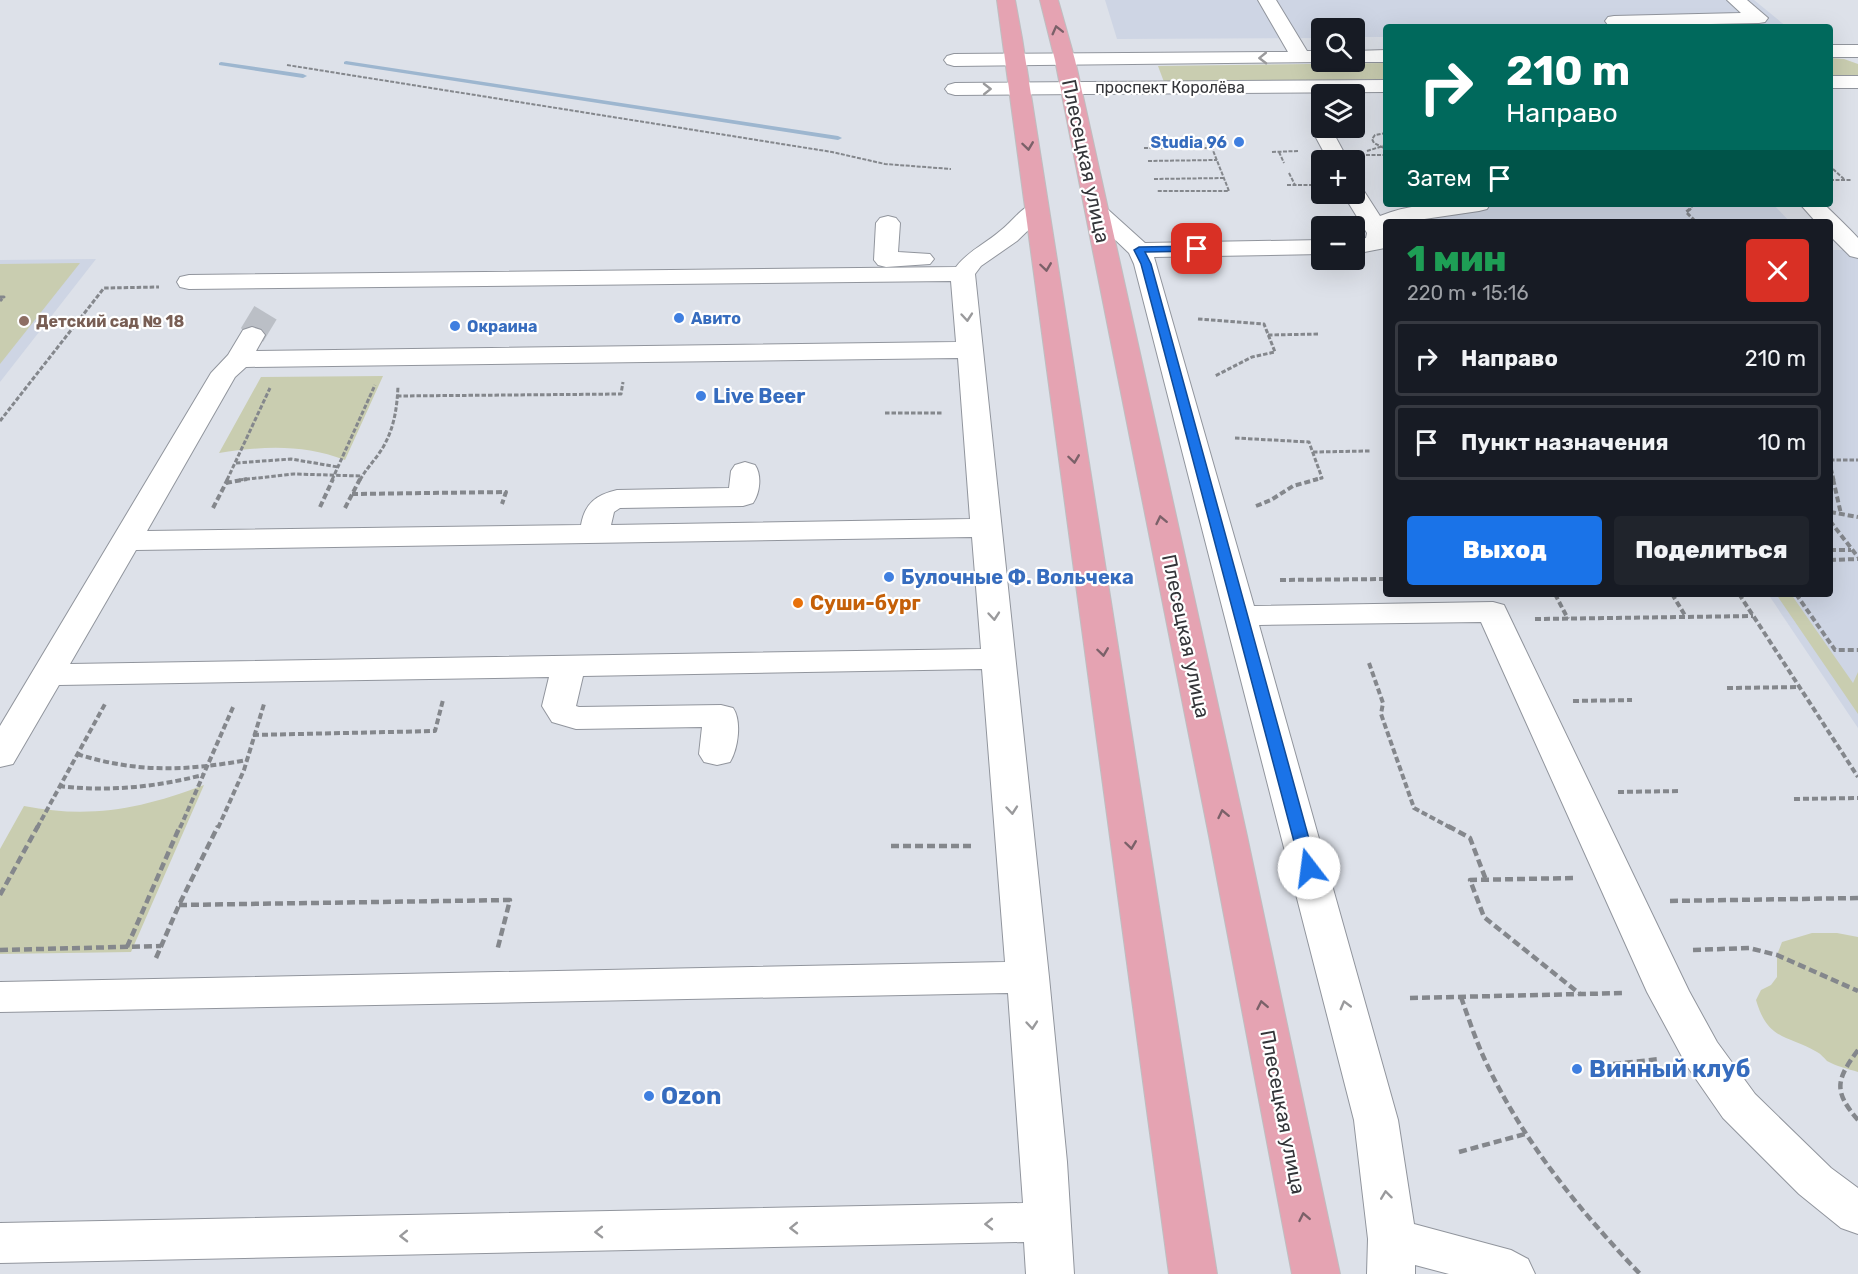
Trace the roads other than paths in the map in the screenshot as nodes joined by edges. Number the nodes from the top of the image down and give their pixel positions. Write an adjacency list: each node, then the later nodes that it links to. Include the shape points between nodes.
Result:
1 (1006, 0): 13 (main road)
2 (1049, 0): 14 (main road, Плесецкая улица, one-way to 2)
3 (1268, 0): 9 (street)
4 (1736, 0): 5 (street, via 1759,18)
5 (1614, 21)
6 (1833, 51): 7 (street)
7 (1858, 51)
8 (1383, 56): 11 (street)
9 (1301, 57): 10 (street, проспект Королёва); 14 (street, проспект Королёва, one-way to 14)
10 (1311, 57)
11 (1365, 57)
12 (954, 60): 13 (street, проспект Королёва)
13 (1015, 60): 14 (street, проспект Королёва); 18 (main road)
14 (1065, 60): 19 (main road, Плесецкая улица)
15 (1833, 82): 16 (street)
16 (1858, 82)
17 (1383, 86): 19 (street, проспект Королёва)
18 (1020, 88): 19 (street, проспект Королёва); 20 (street, проспект Королёва, one-way to 18); 24 (main road, one-way to 24)
19 (1071, 88): 25 (main road, Плесецкая улица)
20 (955, 89)
21 (1360, 204): 30 (street)
22 (1455, 207): 26 (street, via 1406,213)
23 (1815, 207): 27 (street)
24 (1037, 209): 36 (street); 58 (main road, one-way to 58)
25 (1096, 211): 34 (street); 59 (main road, Плесецкая улица, one-way to 25)
26 (1392, 219)
27 (1829, 219)
28 (888, 223): 36 (street, via 886,260)
29 (1383, 223): 30 (street)
30 (1375, 226): 32 (street, via 1379,233 1377,243)
31 (1838, 226): 35 (street)
32 (1365, 245)
33 (1311, 248): 34 (street)
34 (1139, 250): 45 (street)
35 (1858, 250)
36 (968, 267): 37 (street); 40 (street, one-way to 40)
37 (284, 281): 38 (street); 39 (street)
38 (189, 282)
39 (269, 307)
40 (970, 350): 42 (street); 44 (street, via 284,359 246,347 224,373)
41 (745, 471): 43 (street, via 743,497 606,502 600,508)
42 (986, 528): 43 (street); 46 (street, one-way to 46)
43 (594, 534): 44 (street)
44 (126, 541): 48 (street)
45 (1241, 616): 53 (street, via 1493,612 1668,992 1702,1054 1739,1106 1815,1181); 56 (street, one-way to 45, via 1376,1120)
46 (999, 658): 47 (street); 51 (street, one-way to 51)
47 (568, 666): 48 (street); 49 (street, via 559,706 564,714 576,718 721,716)
48 (48, 675): 50 (street)
49 (717, 754)
50 (0, 756)
51 (1028, 977): 52 (street); 54 (street, one-way to 54)
52 (0, 997)
53 (1858, 1214)
54 (1047, 1222): 55 (street, one-way to 55); 57 (street)
55 (0, 1243)
56 (1392, 1257): 60 (street, via 1494,1265)
57 (1050, 1274)
58 (1192, 1274)
59 (1316, 1274)
60 (1511, 1274)

